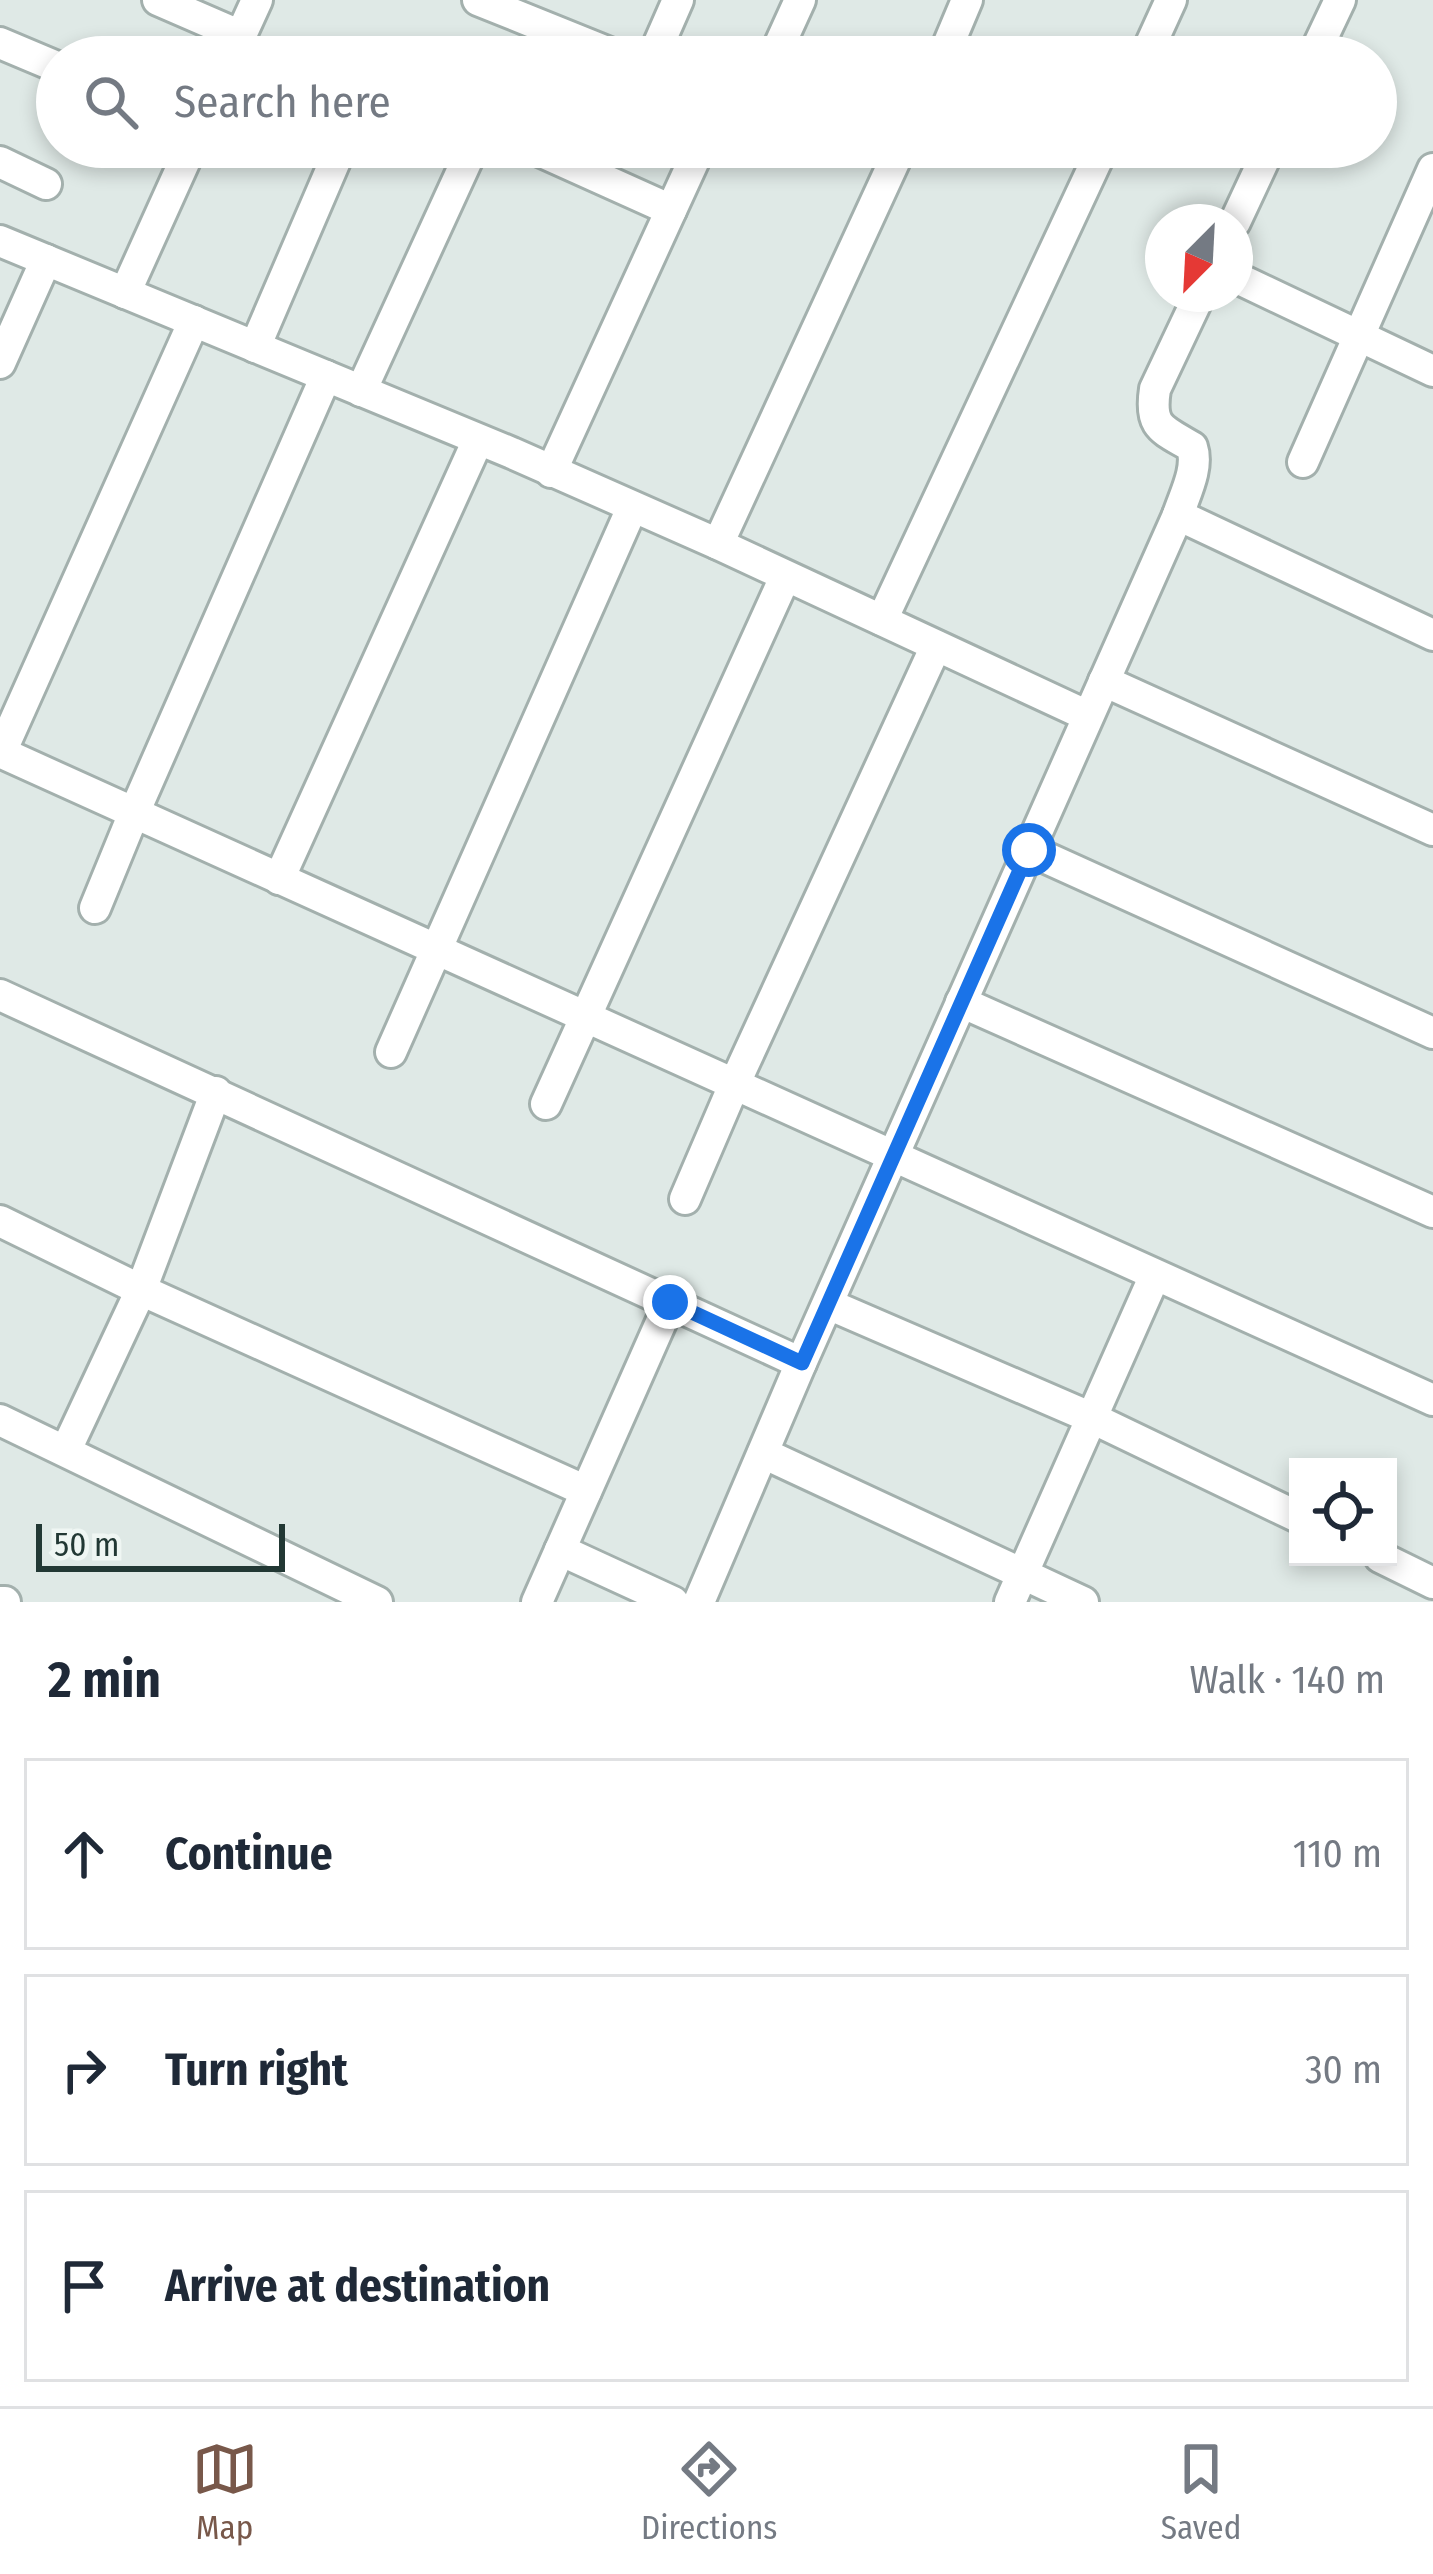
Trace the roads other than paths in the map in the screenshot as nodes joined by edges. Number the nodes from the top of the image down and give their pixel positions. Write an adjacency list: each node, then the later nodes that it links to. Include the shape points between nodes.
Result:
1 (158, 0): 10 (street)
2 (257, 0): 11 (street)
3 (478, 0): 9 (street)
4 (678, 0): 13 (street)
5 (800, 0): 14 (street)
6 (968, 0): 15 (street)
7 (1172, 0): 16 (street)
8 (1340, 0): 17 (street)
9 (542, 12): 12 (street)
10 (218, 36)
11 (241, 36)
12 (583, 36)
13 (662, 36)
14 (784, 36)
15 (952, 36)
16 (1155, 36)
17 (1323, 36)
18 (0, 44): 19 (street)
19 (36, 59)
20 (0, 162): 30 (street)
21 (181, 168): 36 (street)
22 (332, 168): 40 (street)
23 (463, 168): 44 (street)
24 (578, 168): 32 (street)
25 (690, 168): 32 (street)
26 (892, 168): 50 (street)
27 (1093, 168): 52 (street)
28 (1260, 168): 31 (street)
29 (1433, 169): 39 (street)
30 (46, 184)
31 (1243, 204)
32 (671, 210): 47 (street)
33 (0, 241): 34 (street)
34 (46, 260): 36 (street); 41 (street)
35 (1253, 286): 39 (street)
36 (125, 292): 38 (street)
37 (1191, 312): 49 (street, via 1152,406 1160,428 1195,452)
38 (194, 321): 40 (street); 57 (street)
39 (1359, 336): 42 (street); 46 (street)
40 (255, 347): 43 (street)
41 (0, 363)
42 (1433, 371)
43 (326, 376): 44 (street); 58 (street)
44 (362, 391): 45 (street)
45 (478, 440): 47 (street); 61 (street)
46 (1303, 462)
47 (551, 472): 48 (street)
48 (632, 508): 50 (street); 63 (street)
49 (1178, 515): 53 (street); 55 (street)
50 (718, 544): 51 (street)
51 (785, 577): 52 (street); 66 (street)
52 (882, 620): 54 (street)
53 (1433, 635)
54 (936, 646): 56 (street); 69 (street)
55 (1104, 682): 56 (street); 59 (street)
56 (1088, 716): 60 (street)
57 (0, 752): 58 (street)
58 (134, 813): 61 (street); 62 (street)
59 (1433, 830)
60 (1029, 850): 65 (street); 67 (street)
61 (279, 878): 63 (street)
62 (95, 908)
63 (437, 950): 66 (street); 68 (street)
64 (0, 995): 70 (street)
65 (961, 1003): 72 (street); 74 (street)
66 (586, 1018): 69 (street); 71 (street)
67 (1433, 1034)
68 (391, 1052)
69 (734, 1084): 72 (street); 73 (street)
70 (215, 1092): 77 (street); 78 (street)
71 (546, 1104)
72 (893, 1157): 76 (street); 79 (street)
73 (685, 1199)
74 (1433, 1212)
75 (0, 1221): 77 (street)
76 (1155, 1275): 81 (street); 82 (street)
77 (142, 1290): 84 (street); 86 (street)
78 (670, 1302): 80 (street); 86 (street)
79 (828, 1304): 80 (street); 82 (street)
80 (802, 1363): 85 (street)
81 (1433, 1400)
82 (1092, 1418): 87 (street); 91 (street)
83 (0, 1420): 84 (street)
84 (66, 1450): 92 (street)
85 (763, 1453): 91 (street); 95 (street)
86 (586, 1491): 88 (street)
87 (1289, 1513)
88 (560, 1550): 93 (street); 94 (street)
89 (1397, 1565): 90 (street)
90 (1433, 1582)
91 (1017, 1588): 96 (street)
92 (377, 1602)
93 (537, 1602)
94 (673, 1602)
95 (699, 1602)
96 (1083, 1602)

